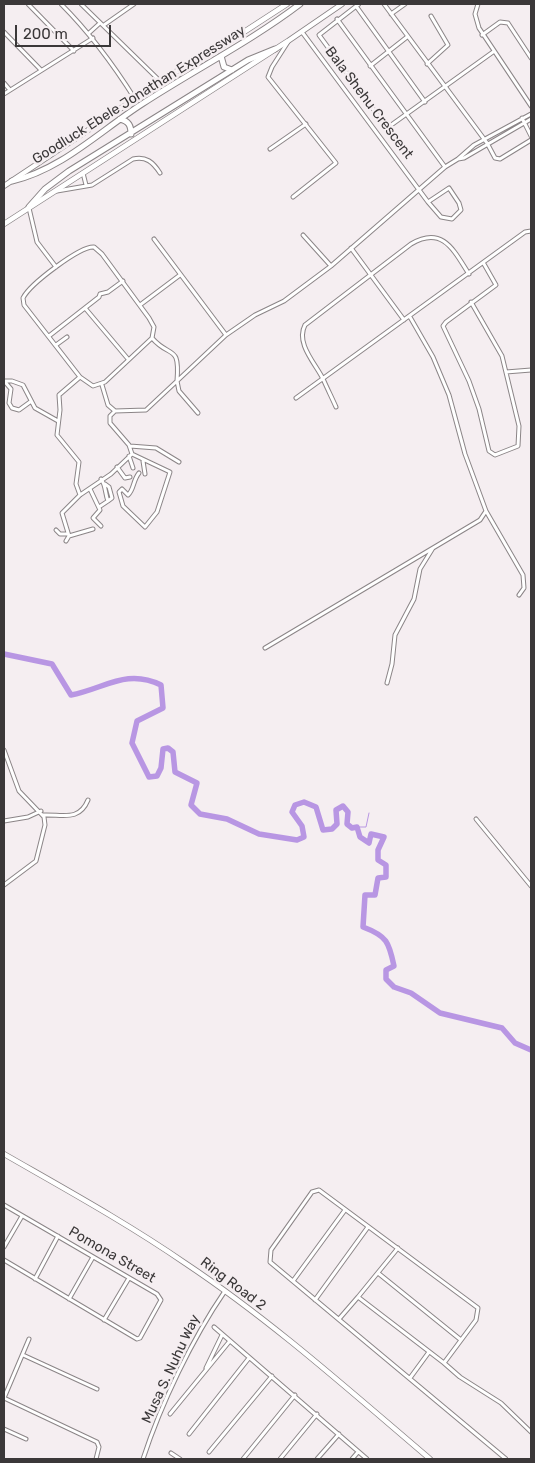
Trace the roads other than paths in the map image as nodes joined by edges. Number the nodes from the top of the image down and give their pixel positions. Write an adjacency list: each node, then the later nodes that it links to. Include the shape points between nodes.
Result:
1 (28, 4): 25 (street)
2 (61, 4): 19 (street)
3 (81, 4): 15 (street)
4 (134, 4): 16 (street)
5 (287, 4): 34 (main road, Goodluck Ebele Jonathan Expressway)
6 (300, 4): 28 (highway, Goodluck Ebele Jonathan Expressway)
7 (342, 4): 18 (main road, Goodluck Ebele Jonathan Expressway)
8 (384, 4): 12 (street)
9 (405, 4): 12 (street)
10 (478, 4): 20 (street, via 475,18)
11 (358, 5): 14 (street); 26 (street)
12 (391, 14): 21 (street)
13 (431, 16): 30 (street, via 448,45)
14 (337, 19): 31 (street); 43 (street, via 319,34 385,127)
15 (100, 23): 16 (street); 19 (street)
16 (104, 26): 34 (street)
17 (4, 32): 32 (street)
18 (302, 32): 23 (main road, Goodluck Ebele Jonathan Expressway); 61 (street, Bala Shehu Crescent)
19 (89, 33): 22 (street)
20 (482, 35): 27 (street); 29 (street, via 500,22 508,23)
21 (407, 37): 26 (street); 30 (street)
22 (93, 38): 25 (street); 39 (street)
23 (288, 41): 24 (main road, Goodluck Ebele Jonathan Expressway); 48 (street, via 268,77)
24 (275, 49): 33 (highway, Goodluck Ebele Jonathan Expressway); 56 (main road, Goodluck Ebele Jonathan Expressway)
25 (74, 51): 32 (street)
26 (390, 51): 31 (street); 40 (street)
27 (493, 52): 36 (street); 41 (street)
28 (221, 56): 33 (highway, via 224,67); 44 (highway, Goodluck Ebele Jonathan Expressway)
29 (531, 58)
30 (427, 64): 36 (street)
31 (370, 66): 43 (street)
32 (41, 70): 37 (street)
33 (233, 70): 49 (highway, Goodluck Ebele Jonathan Expressway)
34 (161, 82): 39 (main road, Goodluck Ebele Jonathan Expressway)
35 (4, 83): 37 (street)
36 (445, 87): 40 (street); 51 (street)
37 (10, 90): 38 (street)
38 (4, 94)
39 (135, 99): 58 (main road, Goodluck Ebele Jonathan Expressway)
40 (425, 102): 43 (street)
41 (531, 106)
42 (531, 114): 45 (street)
43 (406, 115): 55 (street)
44 (120, 118): 49 (highway, via 131,127); 58 (highway, Goodluck Ebele Jonathan Expressway, via 50,167)
45 (522, 118): 47 (street); 51 (street)
46 (531, 119): 47 (street)
47 (525, 123): 50 (street); 52 (street)
48 (306, 124): 53 (street); 63 (street, via 336,163)
49 (131, 134): 65 (highway, Goodluck Ebele Jonathan Expressway, via 69,171 45,189)
50 (531, 138): 52 (street, via 499,160)
51 (483, 139): 52 (street); 54 (street)
52 (487, 143): 54 (street)
53 (270, 149)
54 (458, 159): 55 (street)
55 (445, 167): 61 (street)
56 (83, 172): 59 (street); 62 (main road, Goodluck Ebele Jonathan Expressway)
57 (160, 173): 59 (street, via 150,160 133,159 100,181)
58 (12, 181): 60 (main road, Goodluck Ebele Jonathan Expressway)
59 (86, 185): 62 (street)
60 (4, 186)
61 (419, 188): 64 (street, Bala Shehu Crescent); 70 (street)
62 (54, 191): 65 (main road, Goodluck Ebele Jonathan Expressway)
63 (293, 197)
64 (428, 202): 64 (street, Bala Shehu Crescent, via 446,220 461,210 448,188)
65 (29, 207): 66 (main road, Goodluck Ebele Jonathan Expressway); 73 (street, via 37,242)
66 (4, 224)
67 (531, 231): 71 (street, via 525,232)
68 (303, 235): 72 (street)
69 (154, 239): 75 (street)
70 (351, 248): 72 (street); 76 (street)
71 (484, 264): 74 (street); 78 (street, via 496,285)
72 (331, 266): 83 (street, via 284,301 255,315)
73 (56, 267): 77 (street, via 87,247 94,247); 84 (street, via 30,287 23,298 24,305)
74 (469, 274): 76 (street, via 447,242 431,238 411,244); 81 (street)
75 (180, 275): 79 (street); 83 (street)
76 (371, 275): 82 (street); 92 (street, via 304,327 310,359)
77 (122, 281): 79 (street); 80 (street)
78 (471, 302): 90 (street, via 498,346); 90 (street, via 444,327 469,381 489,451 493,455 517,447 520,441)
79 (140, 305): 86 (street, via 154,327)
80 (85, 308): 84 (street); 88 (street)
81 (410, 317): 82 (street); 117 (street, via 433,357 449,395 465,454)
82 (404, 320): 92 (street)
83 (226, 335): 94 (street)
84 (49, 336): 87 (street)
85 (67, 336): 87 (street)
86 (152, 338): 88 (street); 94 (street, via 176,354)
87 (56, 345): 91 (street)
88 (128, 359): 95 (street)
89 (531, 370): 90 (street)
90 (506, 372)
91 (80, 377): 95 (street, via 93,386); 103 (street, via 59,394)
92 (324, 379): 96 (street); 100 (street)
93 (4, 381): 97 (street, via 11,389); 98 (street, via 23,385)
94 (177, 381): 101 (street, via 146,410); 102 (street, via 179,391)
95 (102, 385): 101 (street, via 108,405)
96 (296, 398)
97 (9, 399): 98 (street, via 15,410); 99 (street)
98 (30, 402): 103 (street)
99 (4, 405)
100 (336, 407)
101 (115, 411): 104 (street, via 110,416 110,423)
102 (198, 413)
103 (58, 421): 115 (street, via 57,435 78,462 76,484)
104 (130, 446): 105 (street); 107 (street, via 156,448)
105 (131, 455): 106 (street); 108 (street); 109 (street)
106 (142, 460): 110 (street, via 170,472 157,512 145,527 123,506 119,492 122,489 130,494); 111 (street)
107 (179, 462)
108 (117, 467): 112 (street, via 125,478); 113 (street)
109 (133, 468)
110 (139, 473)
111 (145, 474)
112 (130, 477)
113 (101, 479): 114 (street); 116 (street, via 109,487 112,498)
114 (90, 489): 115 (street); 116 (street)
115 (80, 495): 121 (street, via 62,513)
116 (99, 507): 118 (street, via 93,518)
117 (486, 511): 123 (street, via 480,520); 124 (street, via 523,575 524,588)
118 (101, 526)
119 (93, 529): 121 (street)
120 (56, 530): 121 (street)
121 (69, 535): 122 (street)
122 (66, 541)
123 (438, 545): 125 (street); 126 (street, via 420,569 414,599 395,635)
124 (518, 595)
125 (265, 648)
126 (387, 683)
127 (4, 750): 129 (street, via 19,791)
128 (88, 800): 129 (street, via 75,815 65,817)
129 (42, 813): 131 (street); 132 (street, via 45,825 36,861)
130 (476, 819): 133 (street)
131 (4, 821)
132 (4, 885)
133 (531, 886)
134 (4, 1154): 148 (main road, Ring Road 2, via 156,1244)
135 (4, 1205): 137 (street, Pomona Street)
136 (345, 1210): 138 (street); 147 (street); 147 (street, via 319,1190 312,1192 269,1256 273,1264)
137 (22, 1216): 139 (street, Pomona Street); 140 (street)
138 (368, 1227): 141 (street); 151 (street)
139 (58, 1236): 142 (street, Pomona Street); 146 (street)
140 (4, 1247)
141 (398, 1248): 144 (street); 157 (street, via 478,1308 476,1320)
142 (93, 1257): 145 (street, Pomona Street); 150 (street)
143 (4, 1260): 146 (street, Pomona Street)
144 (378, 1273): 149 (street); 157 (street)
145 (129, 1278): 153 (street); 153 (street, Pomona Street, via 161,1299 140,1338 134,1338)
146 (35, 1279): 150 (street, Pomona Street)
147 (293, 1281): 151 (street)
148 (225, 1291): 180 (street, Musa S. Nuhu Way, via 190,1349); 187 (main road, Ring Road 2, via 290,1341)
149 (358, 1296): 152 (street); 159 (street)
150 (69, 1299): 153 (street, Pomona Street)
151 (315, 1300): 152 (street)
152 (339, 1319): 165 (street)
153 (104, 1320)
154 (214, 1328): 155 (street)
155 (222, 1335): 158 (street); 163 (street)
156 (29, 1340): 160 (street)
157 (461, 1340): 162 (street)
158 (229, 1342): 161 (street); 163 (street)
159 (429, 1352): 162 (street); 165 (street)
160 (23, 1354): 166 (street); 168 (street)
161 (249, 1358): 164 (street); 173 (street)
162 (444, 1363): 172 (street, via 501,1403)
163 (203, 1374): 169 (street)
164 (272, 1376): 167 (street); 176 (street)
165 (410, 1378): 188 (street)
166 (97, 1389)
167 (295, 1395): 170 (street); 182 (street)
168 (4, 1398): 179 (street, via 97,1442)
169 (170, 1414)
170 (317, 1414): 174 (street); 183 (street)
171 (4, 1429): 175 (street)
172 (531, 1432)
173 (188, 1434)
174 (339, 1434): 177 (street); 184 (street)
175 (26, 1439)
176 (209, 1452)
177 (358, 1452): 185 (street); 186 (street)
178 (171, 1453): 181 (street)
179 (96, 1459)
180 (143, 1459)
181 (180, 1459)
182 (244, 1459)
183 (280, 1459)
184 (317, 1459)
185 (352, 1459)
186 (367, 1459)
187 (430, 1459)
188 (505, 1459)

